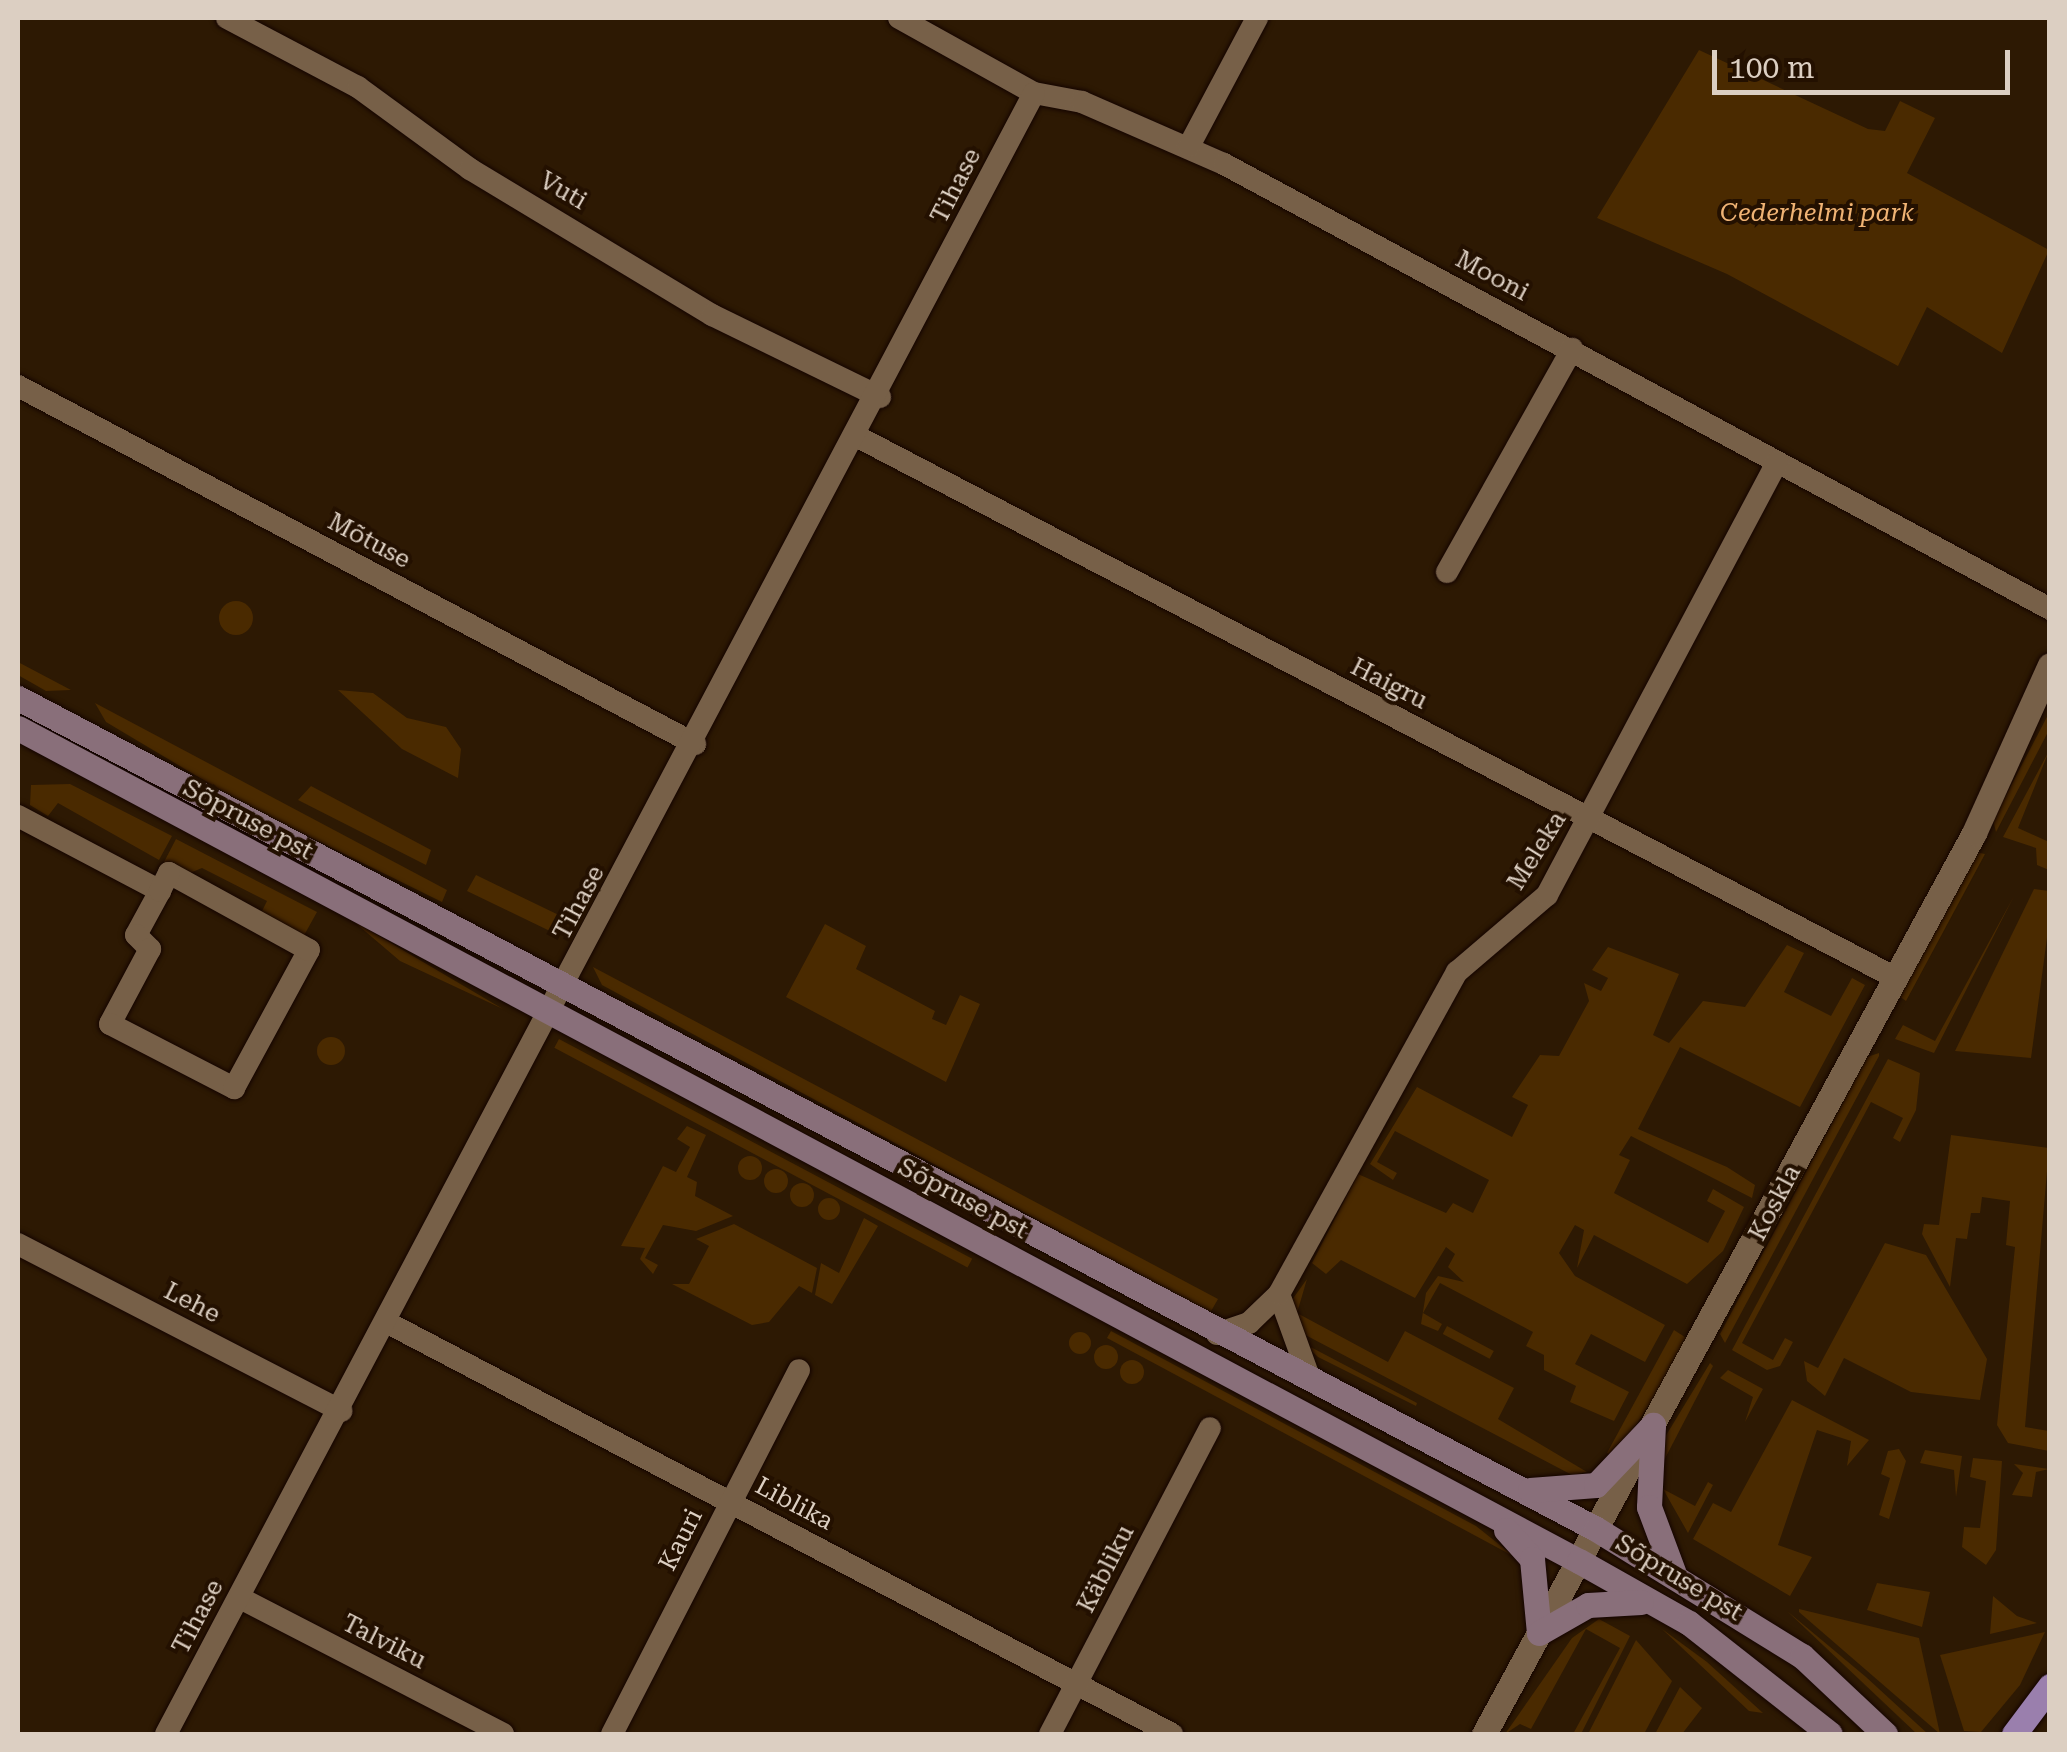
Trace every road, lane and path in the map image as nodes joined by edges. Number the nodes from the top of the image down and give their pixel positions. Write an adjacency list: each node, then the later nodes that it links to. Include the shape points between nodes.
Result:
1 (227, 18): 8 (street, Vuti, via 358,88 456,160 712,315)
2 (899, 18): 4 (street, Mooni)
3 (1257, 18): 5 (street)
4 (1034, 93): 5 (street, Mooni, via 1052,92); 8 (street, Tihase)
5 (1189, 146): 6 (street, Mooni)
6 (1572, 349): 10 (street, Mooni); 11 (street)
7 (18, 386): 18 (street, Mõtuse)
8 (880, 396): 9 (street, Tihase)
9 (858, 437): 18 (street, Tihase); 20 (street, Haigru, via 1196,621)
10 (1778, 462): 12 (street, Mooni); 20 (street, Meleka)
11 (1447, 572)
12 (2050, 609)
13 (2050, 664): 16 (street, Koskla)
14 (2050, 694): 16 (street)
15 (18, 698): 23 (main road, Sõpruse pst)
16 (2033, 717): 22 (street, Koskla)
17 (18, 728): 24 (main road, Sõpruse pst)
18 (695, 744): 23 (street, Tihase)
19 (18, 816): 21 (street)
20 (1590, 816): 22 (street, Haigru); 26 (street, Meleka, via 1547,896 1457,972)
21 (160, 890): 21 (street, via 136,936 150,949 110,1024 234,1088 308,950 169,873)
22 (1896, 978): 32 (street, Koskla)
23 (566, 987): 24 (street, Tihase); 28 (main road, Sõpruse pst)
24 (552, 1014): 27 (street, Tihase); 36 (main road, Sõpruse pst)
25 (18, 1244): 31 (street, Lehe)
26 (1279, 1294): 28 (street, Meleka, via 1249,1323); 30 (street)
27 (390, 1324): 31 (street, Tihase); 35 (street, Liblika)
28 (1217, 1334): 30 (main road, Sõpruse pst)
29 (799, 1370): 35 (street, Kauri)
30 (1309, 1376): 34 (main road, Sõpruse pst)
31 (341, 1411): 40 (street, Tihase)
32 (1653, 1425): 34 (main road, via 1596,1485); 37 (street, Koskla); 39 (main road, via 1649,1507)
33 (1210, 1428): 43 (street, Käbliku)
34 (1520, 1490): 37 (main road, Sõpruse pst)
35 (731, 1502): 43 (street, Liblika); 48 (street, Kauri)
36 (1488, 1513): 38 (main road, Sõpruse pst); 42 (main road, via 1532,1559)
37 (1596, 1529): 38 (street, Koskla); 39 (main road, Sõpruse pst)
38 (1578, 1561): 41 (main road, Sõpruse pst); 42 (street, Koskla)
39 (1674, 1574): 54 (main road, Sõpruse pst, via 1802,1656)
40 (240, 1598): 46 (street, Tihase); 47 (street, Talviku)
41 (1656, 1604): 42 (main road, via 1602,1601); 45 (main road, Sõpruse pst)
42 (1539, 1633): 51 (street, Koskla)
43 (1078, 1683): 49 (street, Käbliku); 50 (street, Liblika)
44 (2050, 1686): 55 (main road)
45 (1795, 1709): 52 (main road); 53 (main road, Sõpruse pst)
46 (166, 1734)
47 (503, 1734)
48 (612, 1734)
49 (1050, 1734)
50 (1172, 1734)
51 (1484, 1734)
52 (1810, 1734)
53 (1830, 1734)
54 (1885, 1734)
55 (2014, 1734)

